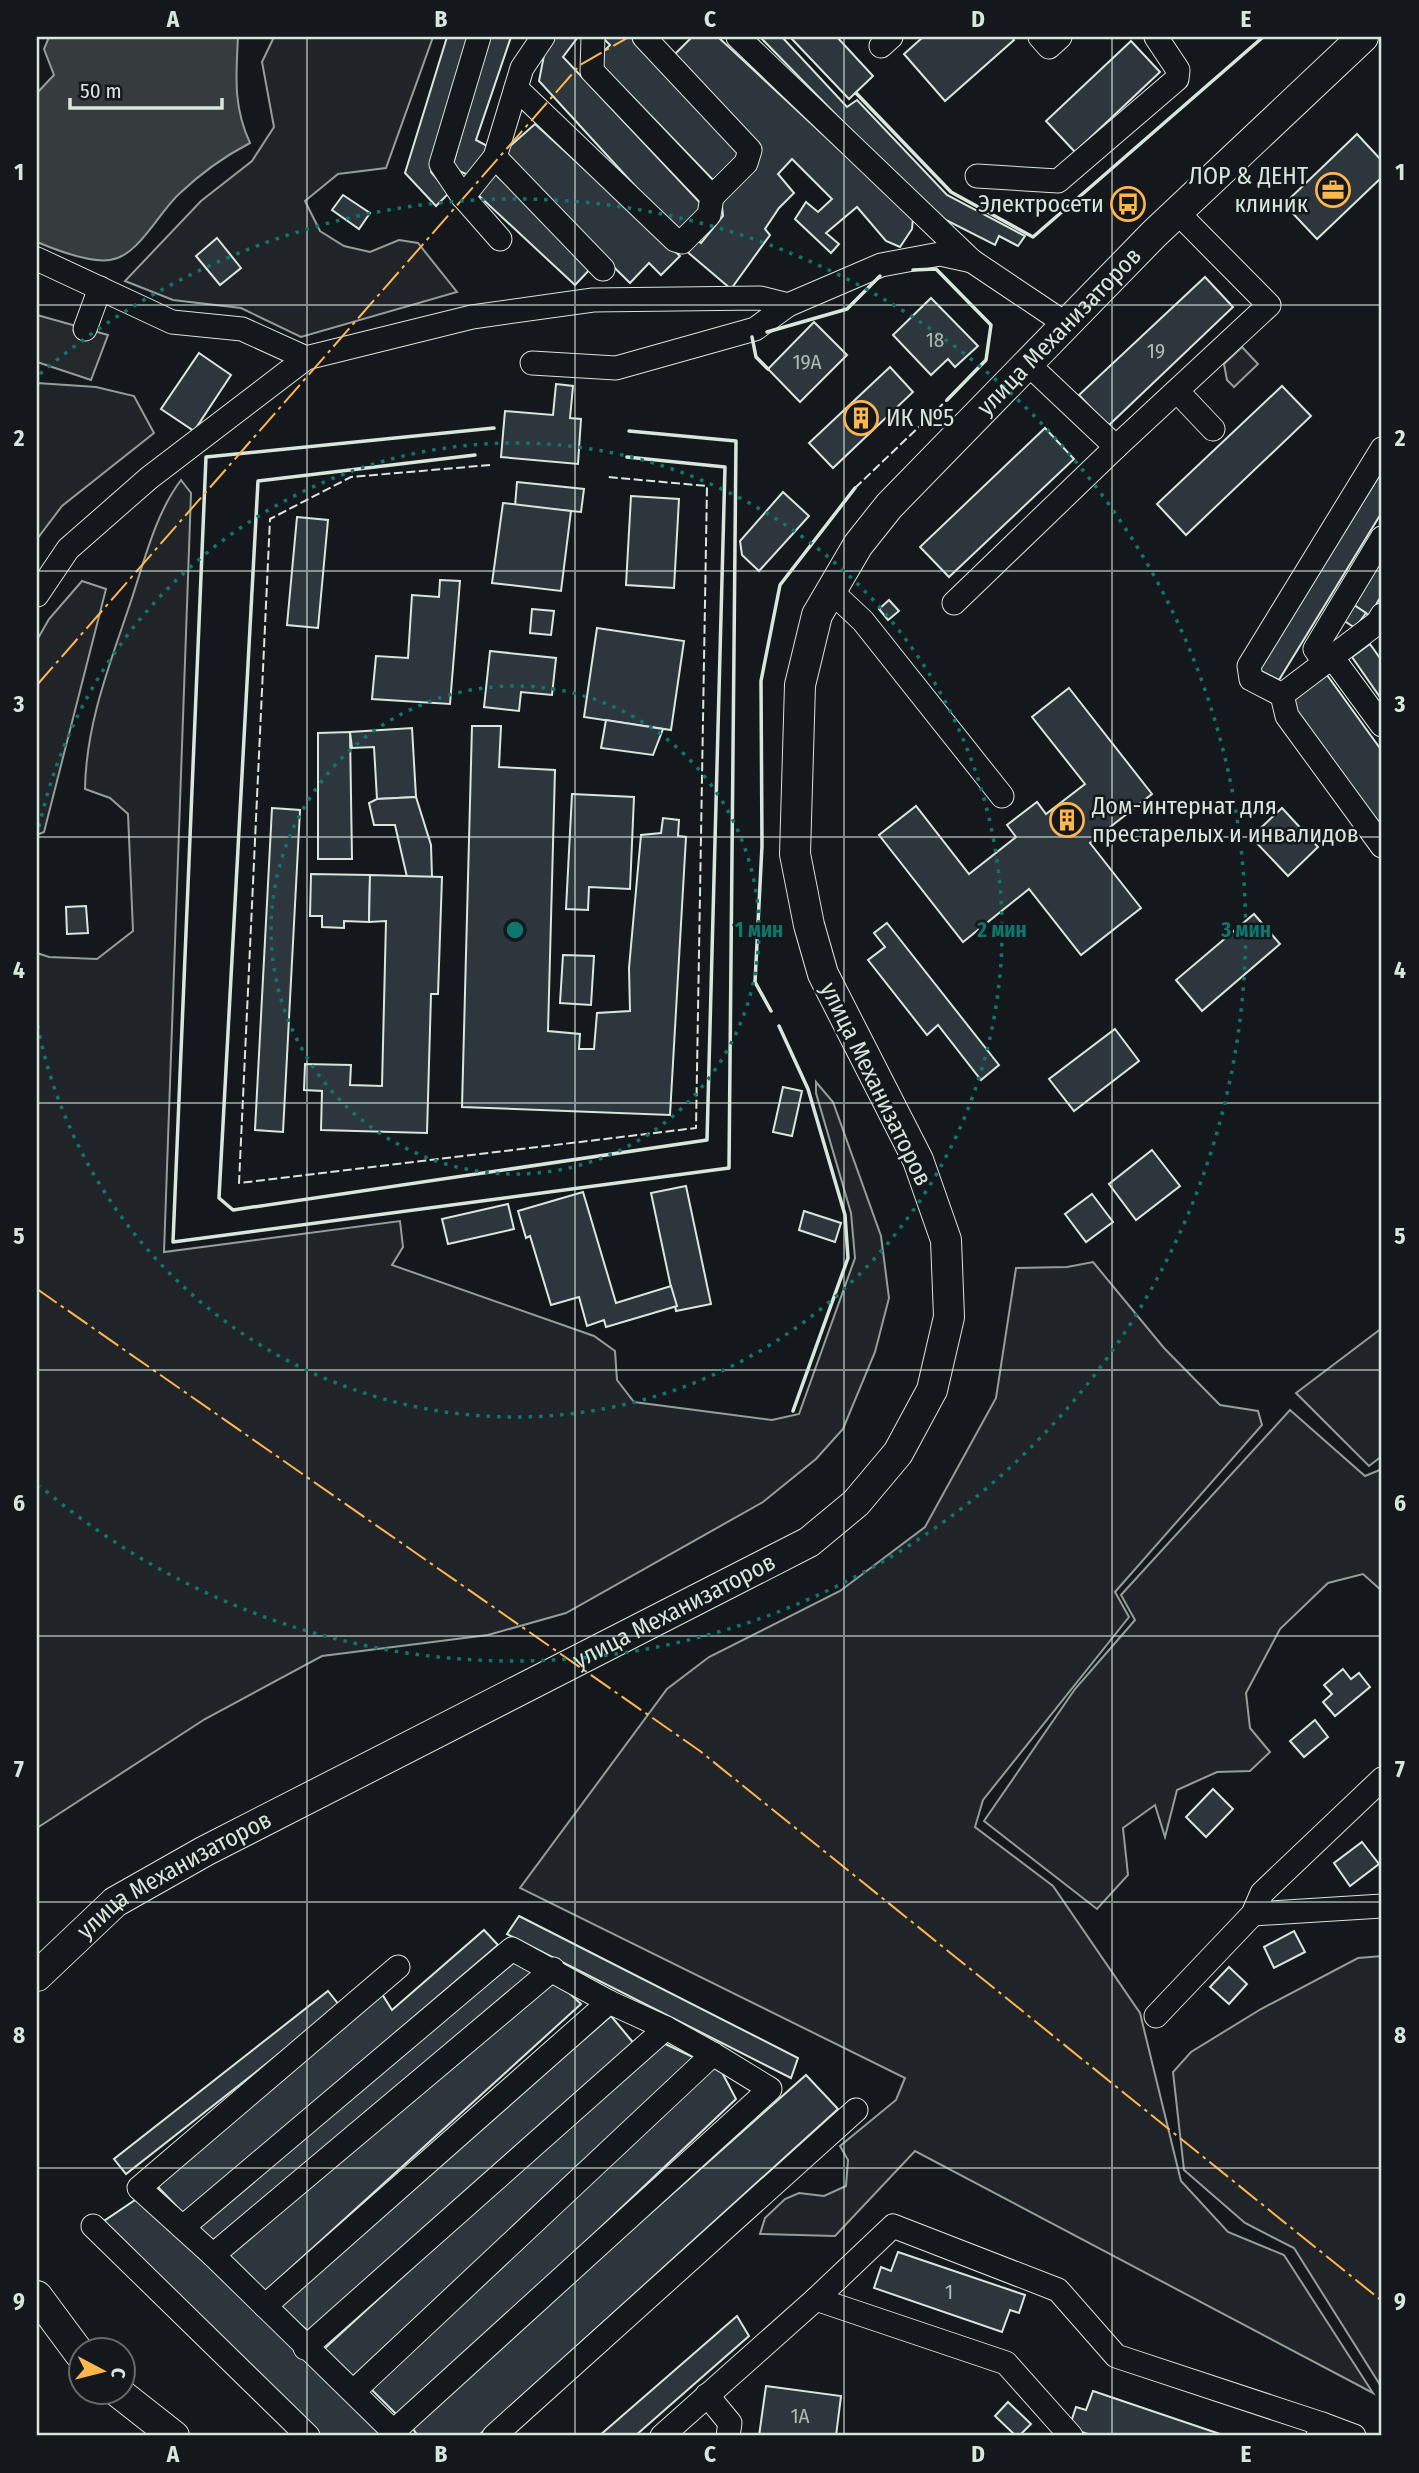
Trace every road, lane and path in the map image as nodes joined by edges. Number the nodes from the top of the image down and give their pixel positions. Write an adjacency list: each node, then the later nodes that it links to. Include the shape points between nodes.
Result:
1 (479, 37): 13 (street, via 441,164)
2 (543, 37): 10 (street, via 522,68)
3 (593, 37): 14 (street, via 592,71)
4 (644, 37): 14 (street, via 750,150 746,163)
5 (738, 37): 18 (street)
6 (1040, 37): 7 (street, via 1049,47)
7 (1060, 37)
8 (1156, 37): 12 (street, via 1178,70 1177,79 1058,181)
9 (1362, 37): 15 (main road, улица Механизаторов)
10 (516, 88): 11 (street); 14 (street, via 674,240 682,242 709,215)
11 (495, 158): 13 (street); 19 (street)
12 (977, 177)
13 (463, 197): 16 (street)
14 (712, 197)
15 (1177, 212): 22 (main road, улица Механизаторов); 27 (street, via 1269,305)
16 (500, 239)
17 (37, 259): 20 (street)
18 (972, 261): 21 (street, via 940,254 881,265); 22 (street)
19 (603, 269)
20 (100, 289): 23 (street); 24 (street, via 172,322 243,329)
21 (789, 305): 24 (street, via 760,298 593,300 472,317); 25 (street, via 755,329 616,369)
22 (1066, 324): 26 (main road, улица Механизаторов)
23 (85, 329)
24 (306, 358): 33 (street, via 149,478 68,549)
25 (532, 363)
26 (1027, 363): 29 (street); 32 (main road, улица Механизаторов, via 889,506 858,545)
27 (1177, 391): 28 (street); 29 (street)
28 (1213, 429)
29 (1116, 447): 34 (street)
30 (1382, 449): 37 (street, via 1249,666 1251,679)
31 (1382, 538): 36 (street, via 1315,649)
32 (831, 591): 39 (street, via 863,621); 46 (main road, улица Механизаторов, via 817,615 800,685 795,854 823,974 919,1160 946,1240 949,1317 932,1390 898,1453 856,1503 809,1542 115,1902)
33 (37, 595)
34 (954, 603)
35 (1381, 622): 36 (street)
36 (1329, 660): 37 (street); 38 (street)
37 (1282, 695): 40 (street, via 1287,716)
38 (1382, 725)
39 (1002, 796)
40 (1382, 846)
41 (1382, 1779): 43 (street, via 1262,1893)
42 (1382, 1906): 43 (street)
43 (1253, 1914): 48 (street)
44 (398, 1966): 53 (street, via 139,2188)
45 (553, 1969): 47 (street); 53 (street, via 512,1949); 54 (street)
46 (37, 1976)
47 (608, 2001): 49 (street); 57 (street)
48 (1156, 2016)
49 (666, 2028): 50 (street); 59 (street)
50 (713, 2054): 60 (street); 64 (street, via 770,2089)
51 (856, 2110): 67 (street)
52 (93, 2226): 66 (street)
53 (183, 2227): 54 (street)
54 (213, 2255): 57 (street)
55 (37, 2296): 58 (main road)
56 (816, 2299): 61 (street); 63 (street, via 892,2226 1058,2290 1116,2356); 70 (street, via 1006,2363)
57 (265, 2306): 59 (street)
58 (67, 2336)
59 (305, 2348): 60 (street)
60 (354, 2391): 64 (street)
61 (707, 2395): 68 (street); 69 (street, via 730,2423)
62 (136, 2406): 65 (main road)
63 (1320, 2430): 71 (street)
64 (396, 2434)
65 (174, 2436)
66 (308, 2436)
67 (494, 2436)
68 (662, 2436)
69 (728, 2436)
70 (1071, 2436)
71 (1354, 2436)

